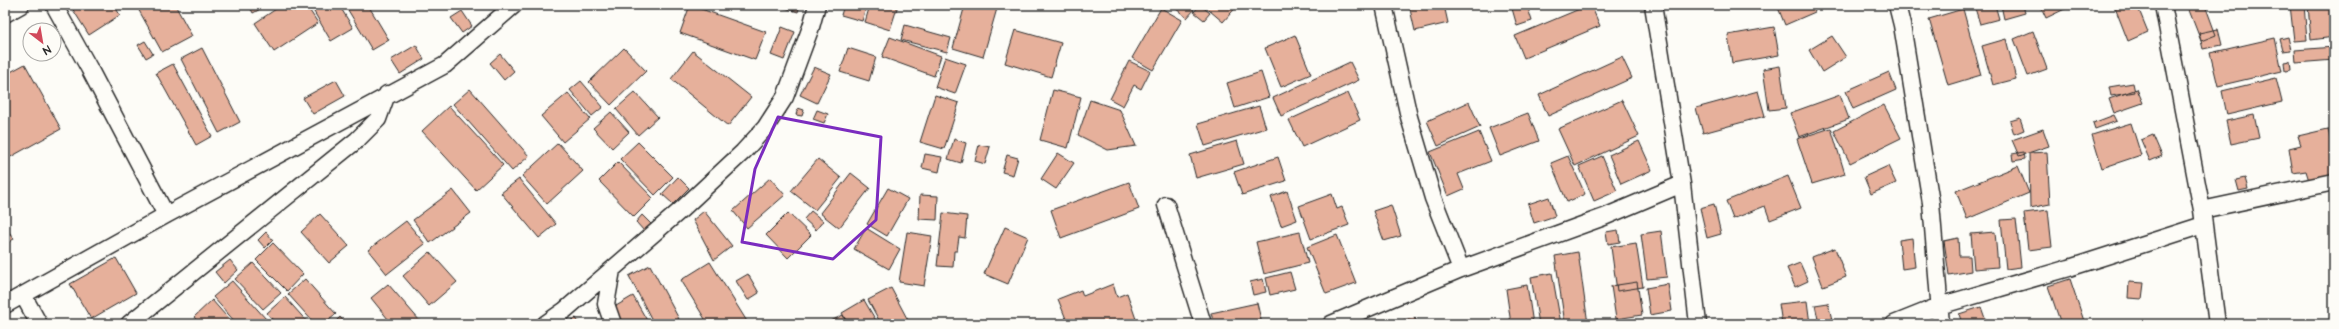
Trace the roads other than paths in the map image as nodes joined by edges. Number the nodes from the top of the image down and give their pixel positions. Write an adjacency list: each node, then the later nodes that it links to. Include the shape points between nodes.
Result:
1 (21, 5): 9 (street)
2 (54, 5): 14 (street)
3 (514, 5): 10 (street, via 445,66)
4 (817, 5): 17 (street, via 785,97 765,128 682,209)
5 (1384, 5): 16 (street, via 1409,117 1433,198)
6 (1653, 5): 12 (street)
7 (1897, 5): 20 (street, via 1932,203)
8 (2163, 5): 15 (street)
9 (5, 14)
10 (387, 94): 14 (street); 22 (street, via 378,118 357,140)
11 (2334, 182): 15 (street)
12 (1682, 184): 16 (street, via 1604,217); 27 (street)
13 (1166, 205): 25 (street)
14 (166, 215): 18 (street)
15 (2202, 217): 20 (street, via 2069,268); 30 (street)
16 (1461, 269): 26 (street)
17 (612, 270): 23 (street); 24 (street, via 606,304)
18 (23, 295): 19 (street); 21 (street)
19 (5, 305)
20 (1939, 306): 28 (street); 29 (street)
21 (39, 324)
22 (129, 324)
23 (545, 324)
24 (613, 324)
25 (1203, 324)
26 (1331, 324)
27 (1698, 324)
28 (1894, 324)
29 (1941, 324)
30 (2218, 324)

